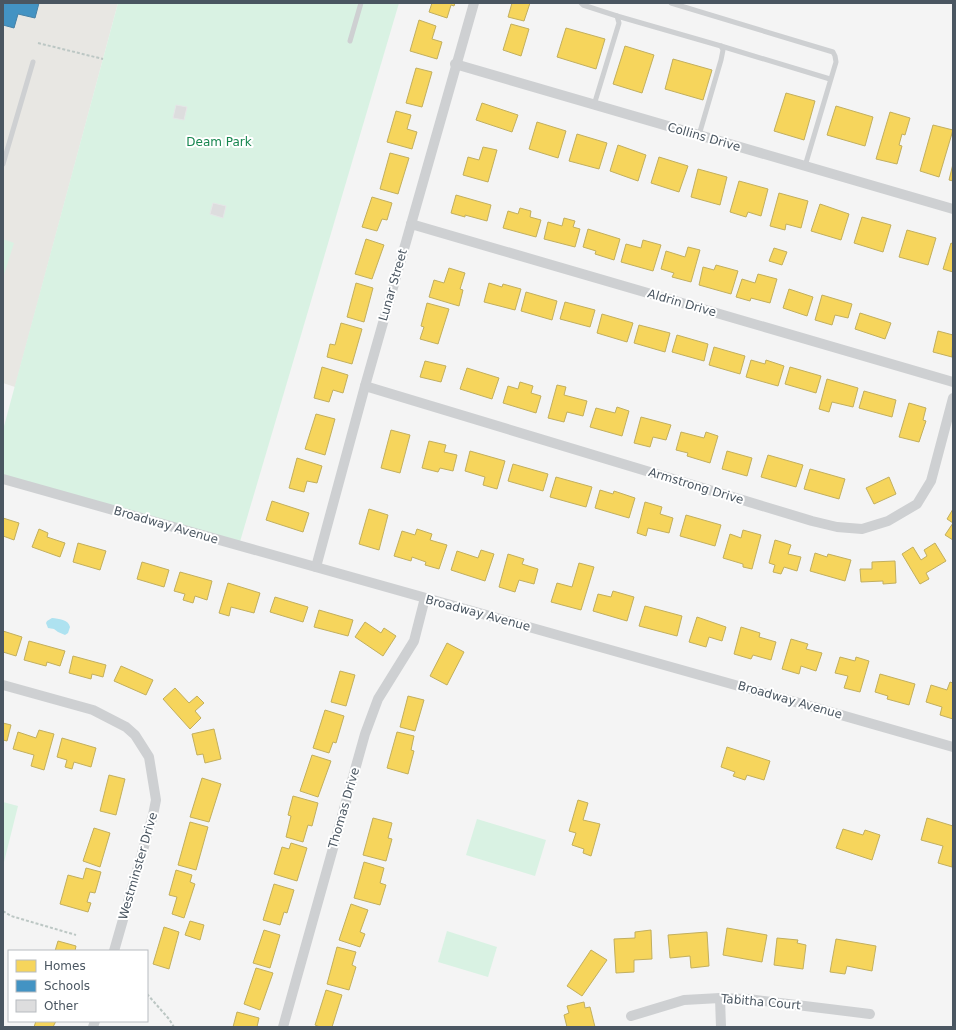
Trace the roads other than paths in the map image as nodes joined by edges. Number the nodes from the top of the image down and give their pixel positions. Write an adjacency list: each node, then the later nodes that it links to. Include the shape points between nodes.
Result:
1 (361, 3): 6 (lane)
2 (474, 3): 9 (street, Lunar Street)
3 (581, 3): 5 (lane)
4 (671, 3): 10 (lane, via 833,52 836,62)
5 (617, 16): 7 (lane); 11 (lane, via 619,23)
6 (350, 41)
7 (721, 46): 10 (lane); 12 (lane, via 722,60)
8 (33, 62): 13 (lane)
9 (456, 64): 11 (street, Collins Drive); 16 (street, Lunar Street)
10 (830, 79): 14 (lane)
11 (594, 104): 12 (street, Collins Drive)
12 (700, 135): 14 (street, Collins Drive)
13 (3, 164)
14 (805, 166): 15 (street, Collins Drive)
15 (953, 209)
16 (411, 224): 17 (street, Aldrin Drive); 18 (street, Lunar Street)
17 (953, 382)
18 (365, 386): 19 (street, Armstrong Drive, via 812,521 862,529 888,521 917,504 931,481); 21 (street, Lunar Street)
19 (953, 398)
20 (3, 478): 21 (street, Broadway Avenue)
21 (316, 567): 22 (street, Broadway Avenue)
22 (425, 598): 24 (street, Broadway Avenue); 29 (street, Thomas Drive, via 414,641 378,699 365,734)
23 (3, 685): 25 (street, Westminster Drive, via 94,710 126,727 149,758 156,800)
24 (953, 747)
25 (114, 950)
26 (720, 998): 27 (street, Tabitha Court); 28 (street, Tabitha Court, via 684,1000); 30 (street)
27 (870, 1014)
28 (631, 1016)
29 (283, 1027)
30 (721, 1027)

